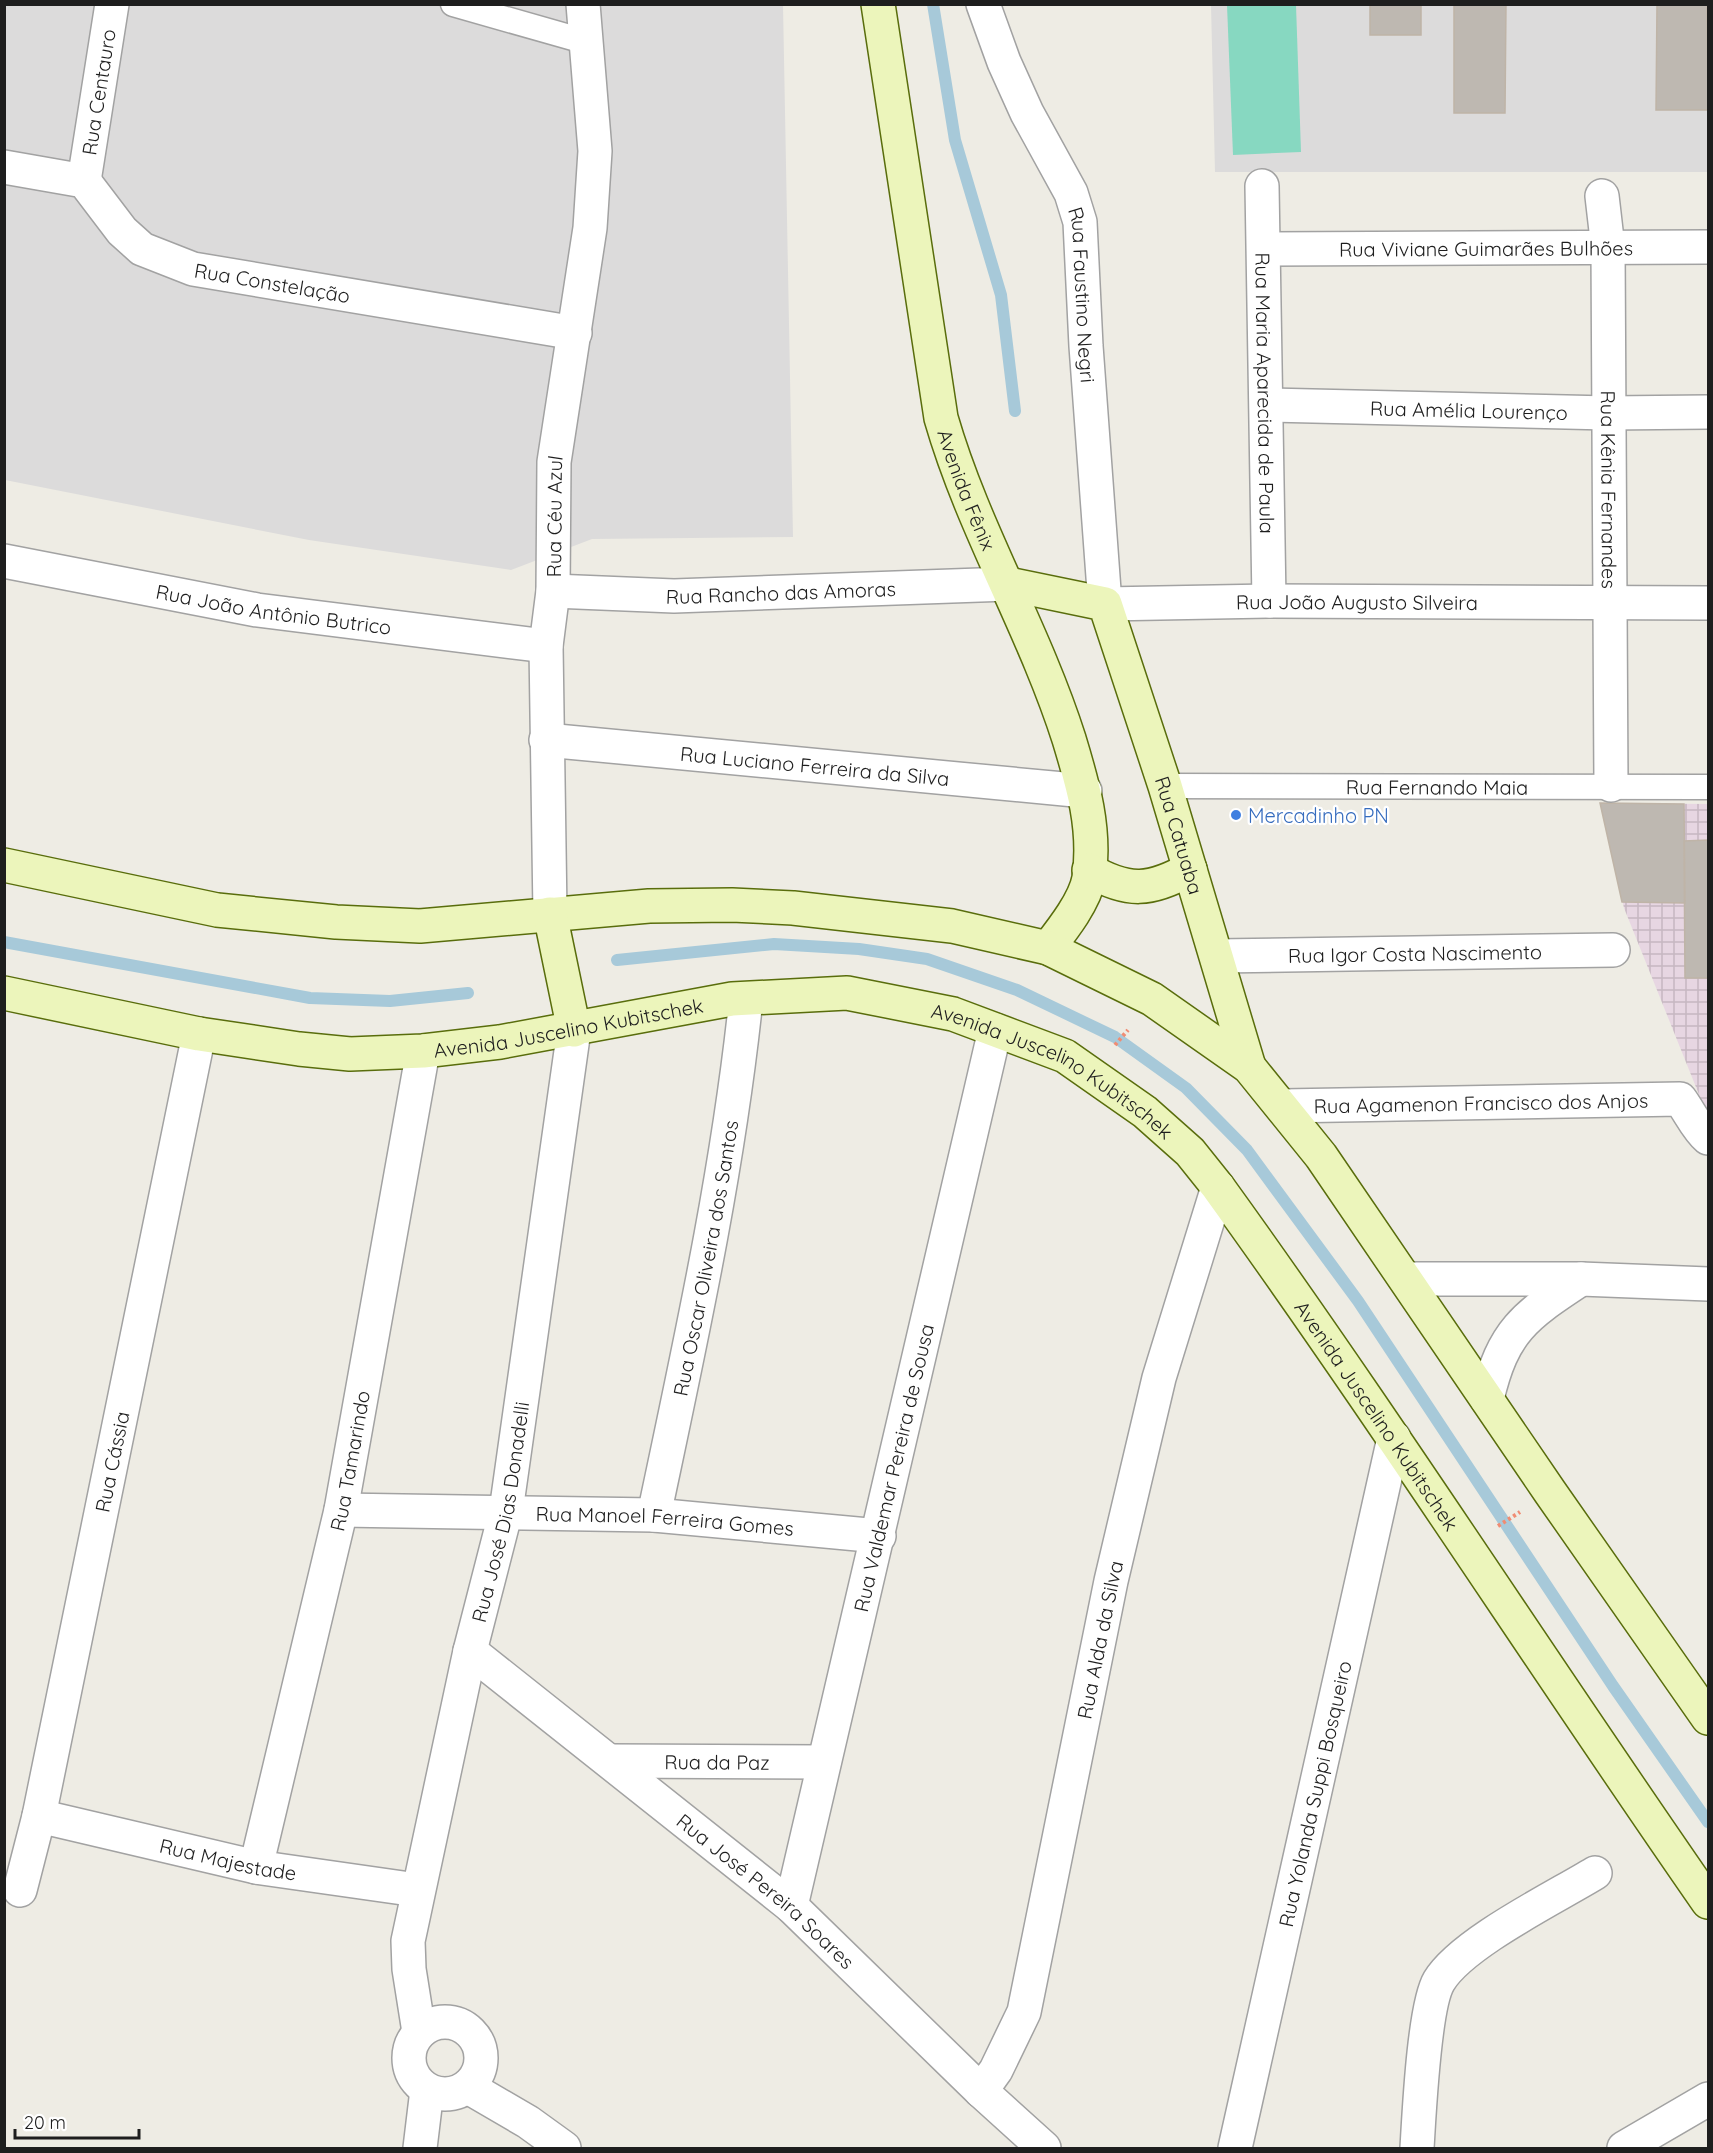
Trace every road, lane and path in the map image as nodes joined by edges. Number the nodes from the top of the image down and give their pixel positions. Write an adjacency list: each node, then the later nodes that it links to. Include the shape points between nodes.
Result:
1 (112, 4): 8 (street, Rua Centauro)
2 (453, 4): 6 (lane)
3 (583, 4): 6 (street, Rua Céu Azul)
4 (878, 4): 19 (street, Avenida Fênix, via 941,418 954,462)
5 (983, 4): 24 (street, Rua Faustino Negri, via 1004,62 1071,193 1080,222)
6 (587, 42): 14 (street, Rua Céu Azul, via 595,151 590,228)
7 (4, 167): 8 (street)
8 (84, 181): 14 (street, Rua Constelação, via 122,231 142,249 193,269)
9 (1262, 186): 13 (street, Rua Maria Aparecida de Paula)
10 (1602, 196): 12 (street, Rua Kênia Fernandes)
11 (1708, 247): 12 (street, Rua Viviane Guimarães Bulhões)
12 (1608, 248): 13 (street, Rua Viviane Guimarães Bulhões); 16 (street, Rua Kênia Fernandes)
13 (1264, 249): 15 (street, Rua Maria Aparecida de Paula)
14 (575, 333): 20 (street, Rua Céu Azul, via 554,462)
15 (1267, 405): 16 (street, Rua Amélia Lourenço); 21 (street, Rua Maria Aparecida de Paula)
16 (1608, 412): 17 (street, Rua Amélia Lourenço); 22 (street, Rua Kênia Fernandes)
17 (1708, 412)
18 (4, 561): 25 (street, Rua João Antônio Butrico, via 256,610)
19 (1008, 584): 20 (street, Rua Rancho das Amoras, via 674,596); 24 (street, Rua João Augusto Silveira); 30 (street, Avenida Fênix, via 1055,696)
20 (553, 591): 25 (street, Rua Céu Azul)
21 (1269, 601): 22 (street, Rua João Augusto Silveira); 24 (street, Rua João Augusto Silveira)
22 (1609, 602): 23 (street, Rua João Augusto Silveira); 27 (street, Rua Kênia Fernandes)
23 (1708, 603)
24 (1105, 604): 28 (street, Rua Catuaba)
25 (546, 646): 26 (street, Rua Céu Azul)
26 (546, 740): 30 (street, Rua Luciano Ferreira da Silva); 34 (street, Rua Céu Azul)
27 (1611, 785): 28 (lane, Rua Fernando Maia); 29 (lane, Rua Fernando Maia)
28 (1165, 786): 32 (street, Rua Catuaba)
29 (1708, 787)
30 (1085, 791): 33 (street, Avenida Fênix, via 1091,831)
31 (4, 865): 34 (street, via 217,910 336,922 420,926)
32 (1190, 869): 33 (street, via 1167,882 1140,888 1113,884); 37 (street, Rua Catuaba)
33 (1089, 870): 35 (street, Avenida Fênix, via 1089,880 1070,919)
34 (550, 914): 35 (street, via 649,906 793,908 952,926); 41 (street, Rua Céu Azul)
35 (1048, 948): 46 (street, via 1152,999)
36 (1613, 950): 37 (street, Rua Igor Costa Nascimento)
37 (1217, 956): 46 (street, Rua Catuaba)
38 (4, 993): 43 (street, Avenida Juscelino Kubitschek)
39 (746, 999): 41 (street, Avenida Juscelino Kubitschek); 42 (street, Avenida Juscelino Kubitschek, via 847,993 953,1014); 58 (street, Rua Oscar Oliveira dos Santos, via 726,1153)
40 (1129, 1028): 45 (path)
41 (574, 1030): 44 (street, Avenida Juscelino Kubitschek); 57 (street, Rua José Dias Donadelli)
42 (995, 1030): 49 (street, Avenida Juscelino Kubitschek, via 1065,1056 1145,1112 1190,1152); 60 (street, Rua Valdemar Pereira de Sousa)
43 (199, 1034): 44 (street, Avenida Juscelino Kubitschek, via 350,1054); 65 (street, Rua Cássia)
44 (423, 1051): 56 (street, Rua Tamarindo)
45 (1109, 1053)
46 (1249, 1067): 47 (street)
47 (1283, 1106): 48 (street, Rua Agamenon Francisco dos Anjos, via 1680,1100); 50 (street)
48 (1708, 1138)
49 (1218, 1187): 54 (street, Avenida Juscelino Kubitschek); 74 (street, Rua Alda da Silva, via 1159,1378 1111,1581 1024,2012 996,2070)
50 (1406, 1279): 51 (street); 53 (street)
51 (1581, 1279): 52 (street); 53 (street, via 1516,1327 1495,1366)
52 (1708, 1284)
53 (1487, 1399): 62 (street)
54 (1394, 1438): 70 (street, Avenida Juscelino Kubitschek, via 1577,1714); 79 (street, Rua Yolanda Suppi Bosqueiro)
55 (1528, 1507): 59 (path)
56 (341, 1510): 57 (street, Rua Manoel Ferreira Gomes); 66 (street, Rua Tamarindo)
57 (506, 1510): 58 (street, Rua Manoel Ferreira Gomes); 61 (street, Rua José Dias Donadelli)
58 (654, 1515): 60 (street, Rua Manoel Ferreira Gomes)
59 (1490, 1531)
60 (879, 1536): 64 (street, Rua Valdemar Pereira de Sousa)
61 (470, 1651): 63 (street, Rua José Pereira Soares); 69 (street, Rua José Dias Donadelli)
62 (1708, 1718)
63 (611, 1761): 64 (street, Rua da Paz); 71 (street, Rua José Pereira Soares)
64 (825, 1762): 71 (street, Rua Valdemar Pereira de Sousa)
65 (39, 1816): 66 (street, Rua Majestade); 68 (street, Rua Cássia)
66 (256, 1867): 69 (street, Rua Majestade)
67 (1595, 1873): 80 (street, via 1474,1946 1450,1964 1437,1984 1423,2073)
68 (20, 1890)
69 (417, 1890): 72 (street, Rua José Dias Donadelli, via 408,1941 412,1990)
70 (1708, 1902)
71 (791, 1906): 74 (street, Rua José Pereira Soares)
72 (427, 2027): 73 (street, via 409,2052 412,2074); 73 (street, via 456,2022 472,2032 482,2050)
73 (456, 2085): 76 (street); 77 (street, via 528,2122)
74 (981, 2091): 78 (street, Rua José Pereira Soares)
75 (1708, 2099): 81 (street)
76 (420, 2147)
77 (564, 2148)
78 (1044, 2148)
79 (1235, 2148)
80 (1417, 2148)
81 (1624, 2148)

